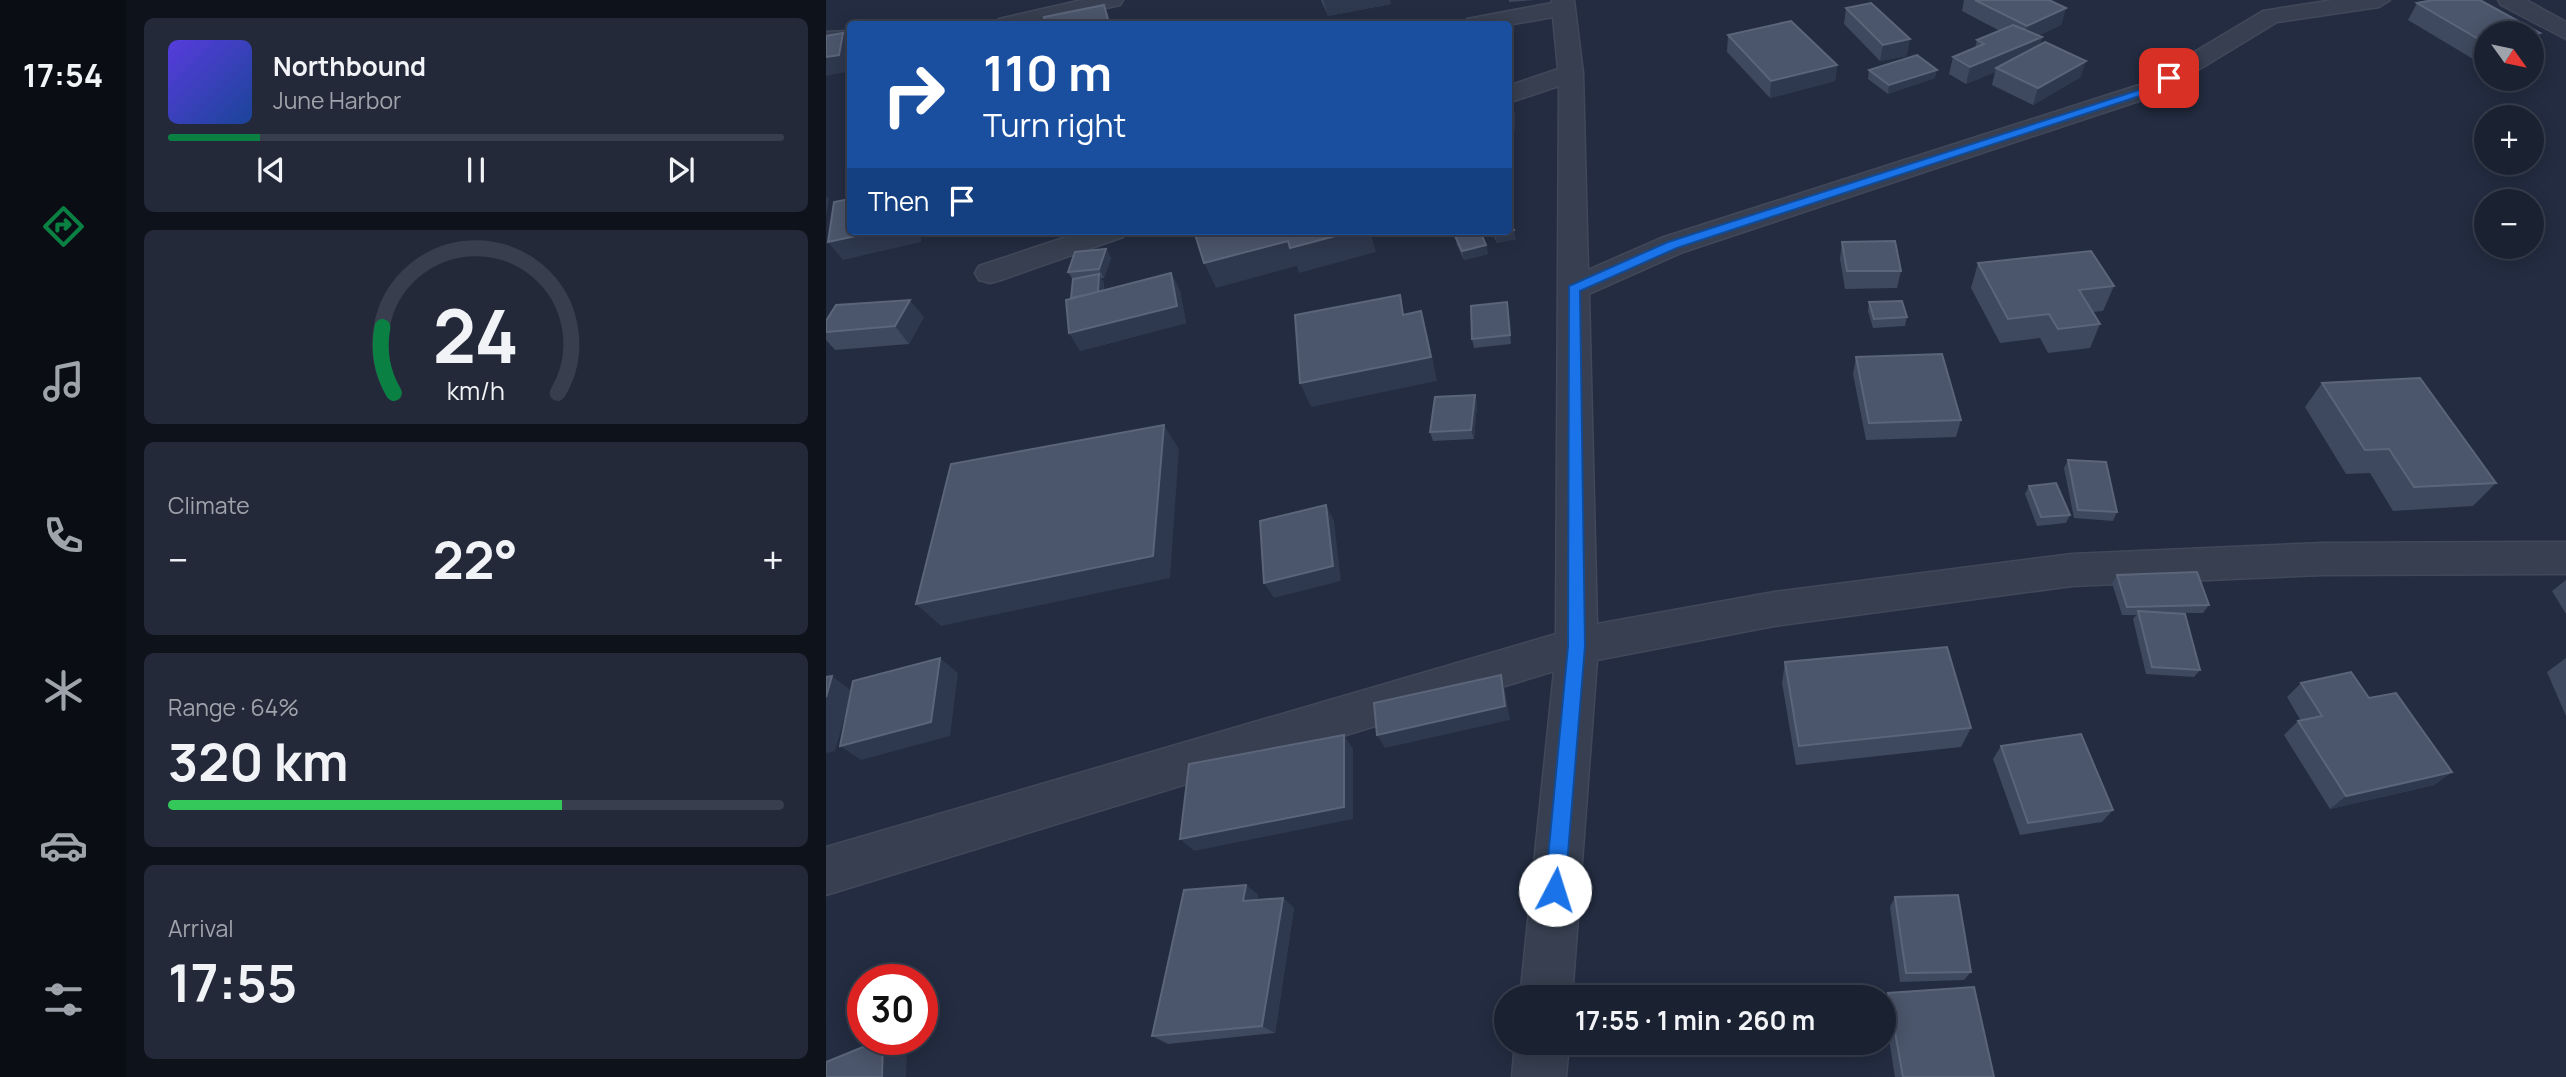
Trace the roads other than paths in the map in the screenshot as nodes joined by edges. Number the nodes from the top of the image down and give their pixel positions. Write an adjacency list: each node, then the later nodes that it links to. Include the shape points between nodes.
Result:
1 (1112, 0): 5 (street)
2 (2379, 0): 14 (street, via 2271,16 2148,90 1672,245)
3 (2509, 0): 7 (street)
4 (1563, 4): 6 (street); 10 (street)
5 (1020, 21)
6 (1488, 21)
7 (2566, 32)
8 (847, 38): 9 (street)
9 (826, 39)
10 (1571, 73): 11 (street); 14 (street)
11 (1512, 94)
12 (1101, 235): 13 (street)
13 (990, 273)
14 (1573, 289): 16 (street)
15 (2566, 558): 16 (street, via 2323,559 2072,570 1774,609)
16 (1577, 646): 17 (street); 18 (street)
17 (826, 871)
18 (1547, 985)
19 (1541, 1055): 20 (street)
20 (1539, 1077)

